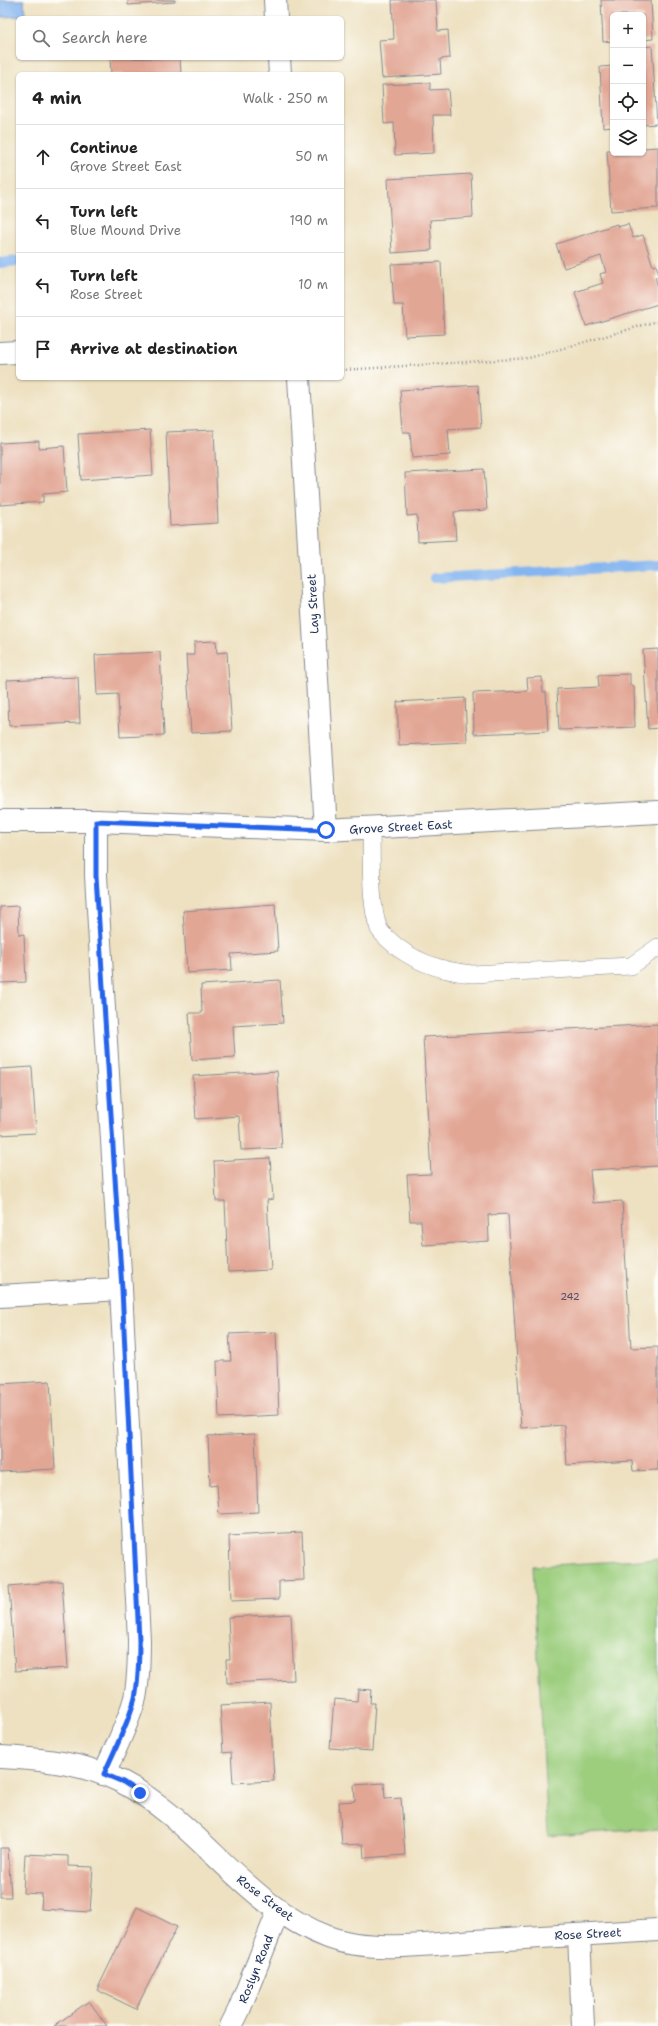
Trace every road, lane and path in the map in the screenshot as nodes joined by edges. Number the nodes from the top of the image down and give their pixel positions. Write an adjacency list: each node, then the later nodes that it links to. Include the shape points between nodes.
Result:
1 (275, 0): 2 (street)
2 (276, 16)
3 (279, 60): 4 (street)
4 (280, 72)
5 (658, 321): 8 (path, via 529,358)
6 (16, 352): 7 (street)
7 (0, 353)
8 (344, 370)
9 (299, 380): 14 (street, Lay Street)
10 (658, 812): 13 (street, Grove Street East)
11 (0, 821): 12 (street, Grove Street East)
12 (96, 821): 14 (street, Grove Street East); 16 (street, via 96,876)
13 (371, 829): 14 (street, Grove Street East); 15 (lane, via 374,903 379,931 400,951 425,963 449,972 472,974 631,966)
14 (326, 830)
15 (658, 947)
16 (122, 1289): 17 (street); 19 (street, via 139,1671 135,1698)
17 (0, 1296)
18 (0, 1758): 19 (street, Rose Street, via 59,1762 82,1766)
19 (104, 1774): 20 (street, Rose Street, via 123,1782 162,1809)
20 (278, 1912): 22 (street, Rose Street, via 330,1938 377,1945); 23 (street, Roslyn Road, via 240,2010)
21 (658, 1930): 22 (street, Rose Street)
22 (579, 1935): 24 (street)
23 (231, 2026)
24 (583, 2026)

